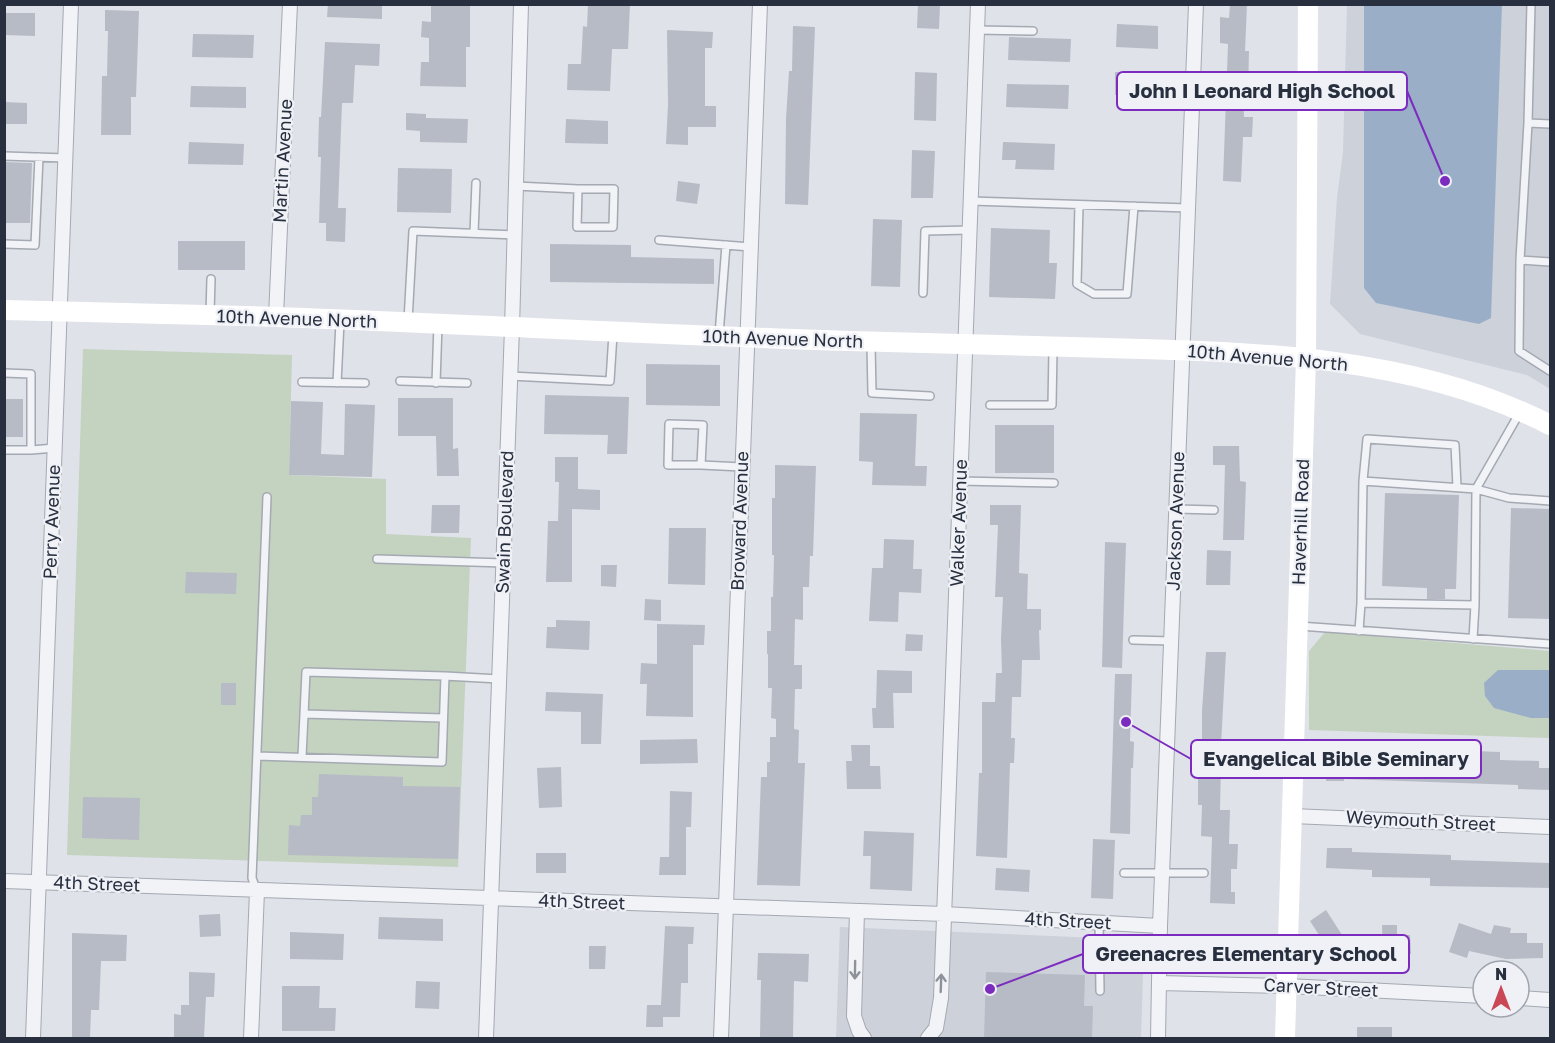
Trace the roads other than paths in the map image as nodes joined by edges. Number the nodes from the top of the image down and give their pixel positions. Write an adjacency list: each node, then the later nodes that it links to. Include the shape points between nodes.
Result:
1 (71, 4): 15 (street, Perry Avenue)
2 (290, 4): 37 (street, Martin Avenue)
3 (521, 4): 17 (street, Swain Boulevard)
4 (760, 4): 29 (street, Broward Avenue)
5 (978, 4): 9 (street, Walker Avenue)
6 (1196, 4): 22 (street, Jackson Avenue)
7 (1308, 4): 49 (street, Haverhill Road)
8 (1531, 4): 11 (lane)
9 (977, 30): 10 (lane); 19 (street, Walker Avenue)
10 (1033, 31)
11 (1528, 123): 12 (lane); 30 (lane)
12 (1551, 124)
13 (4, 156): 14 (lane)
14 (39, 157): 15 (lane); 27 (lane, via 35,245)
15 (66, 158): 35 (street, Perry Avenue)
16 (476, 183): 24 (lane)
17 (516, 186): 18 (lane); 25 (street, Swain Boulevard)
18 (578, 189): 18 (lane, via 577,227 613,227 614,189)
19 (971, 201): 20 (lane); 23 (street, Walker Avenue)
20 (1079, 205): 21 (lane); 21 (lane, via 1077,284 1094,294 1127,294)
21 (1134, 206): 22 (lane)
22 (1188, 208): 48 (street, Jackson Avenue)
23 (969, 230): 33 (lane, via 925,231); 46 (street, Walker Avenue)
24 (474, 233): 25 (lane); 39 (lane, via 413,231)
25 (515, 235): 41 (street, Swain Boulevard)
26 (659, 240): 28 (lane)
27 (4, 244)
28 (726, 245): 29 (lane); 43 (lane)
29 (751, 247): 44 (street, Broward Avenue)
30 (1520, 260): 31 (lane); 50 (lane, via 1519,351)
31 (1551, 262)
32 (211, 279): 36 (lane)
33 (923, 292)
34 (4, 310): 35 (street, 10th Avenue North)
35 (60, 312): 36 (street, 10th Avenue North); 63 (street, Perry Avenue)
36 (210, 315): 37 (street, 10th Avenue North)
37 (276, 317): 38 (street, 10th Avenue North)
38 (340, 320): 39 (street, 10th Avenue North); 55 (lane)
39 (407, 323): 40 (street, 10th Avenue North)
40 (438, 324): 41 (street, 10th Avenue North); 57 (lane)
41 (512, 328): 42 (street, 10th Avenue North); 52 (street, Swain Boulevard)
42 (614, 332): 43 (street, 10th Avenue North); 52 (lane, via 610,381)
43 (719, 337): 44 (street, 10th Avenue North)
44 (747, 338): 45 (street, 10th Avenue North); 67 (street, Broward Avenue)
45 (871, 342): 46 (street, 10th Avenue North); 59 (lane, via 872,393)
46 (965, 345): 47 (street, 10th Avenue North); 68 (street, Walker Avenue)
47 (1053, 347): 48 (street, 10th Avenue North); 60 (lane, via 1052,405)
48 (1183, 350): 49 (street, 10th Avenue North); 75 (street, Jackson Avenue)
49 (1306, 358): 61 (street, 10th Avenue North, via 1409,374 1480,394); 81 (street, Haverhill Road)
50 (1551, 371)
51 (4, 373): 65 (lane, via 31,374)
52 (510, 376): 78 (street, Swain Boulevard)
53 (400, 381): 57 (lane)
54 (302, 382): 55 (lane)
55 (337, 383): 56 (lane)
56 (365, 383)
57 (436, 383): 58 (lane)
58 (467, 383)
59 (930, 396)
60 (990, 405)
61 (1521, 411): 62 (street, 10th Avenue North); 72 (lane)
62 (1551, 424)
63 (55, 448): 65 (lane); 99 (street, Perry Avenue)
64 (4, 450): 65 (lane)
65 (31, 450)
66 (701, 465): 66 (lane, via 703,425 669,424 668,465); 67 (lane)
67 (742, 467): 102 (street, Broward Avenue)
68 (960, 481): 70 (lane); 104 (street, Walker Avenue)
69 (1363, 481): 71 (lane); 71 (lane, via 1367,439 1455,445); 79 (lane)
70 (1054, 483)
71 (1457, 487): 72 (lane)
72 (1476, 489): 74 (lane, via 1509,498); 80 (lane)
73 (267, 497): 91 (lane)
74 (1551, 501)
75 (1177, 509): 76 (lane); 85 (street, Jackson Avenue)
76 (1214, 510)
77 (377, 558): 78 (lane)
78 (504, 563): 88 (street, Swain Boulevard)
79 (1361, 603): 80 (lane); 82 (lane)
80 (1475, 605): 83 (lane)
81 (1298, 626): 82 (lane); 93 (street, Haverhill Road)
82 (1359, 631): 83 (lane)
83 (1473, 639): 86 (lane)
84 (1133, 640): 85 (lane)
85 (1172, 641): 96 (street, Jackson Avenue)
86 (1551, 644)
87 (445, 676): 88 (lane); 89 (lane, via 306,672); 90 (lane)
88 (500, 679): 101 (street, Swain Boulevard)
89 (304, 714): 90 (lane); 92 (lane)
90 (443, 718): 92 (lane, via 442,762)
91 (257, 756): 92 (lane); 100 (lane, via 252,878)
92 (302, 758)
93 (1292, 816): 94 (street, Weymouth Street); 108 (street, Haverhill Road)
94 (1551, 827)
95 (1124, 873): 96 (lane)
96 (1162, 873): 97 (lane); 106 (street, Jackson Avenue)
97 (1204, 873)
98 (4, 881): 99 (street, 4th Street)
99 (39, 882): 100 (street, 4th Street); 113 (street, Perry Avenue)
100 (256, 891): 101 (street, 4th Street); 114 (street)
101 (491, 899): 102 (street, 4th Street); 115 (street, Swain Boulevard)
102 (726, 907): 103 (street, 4th Street); 116 (street, Broward Avenue)
103 (857, 911): 104 (street, 4th Street); 117 (street, one-way to 117, via 854,1016)
104 (944, 914): 105 (street, 4th Street); 118 (street, Walker Avenue, one-way to 104, via 936,1028 941,998)
105 (1099, 922): 106 (street, 4th Street); 109 (lane)
106 (1160, 926): 107 (street, Jackson Avenue)
107 (1160, 983): 108 (street, Carver Street); 119 (street, Jackson Avenue)
108 (1287, 986): 110 (street, Carver Street); 120 (street, Haverhill Road)
109 (1100, 992)
110 (1471, 995)
111 (1531, 999): 112 (street)
112 (1551, 1000)
113 (33, 1038)
114 (251, 1038)
115 (486, 1038)
116 (721, 1038)
117 (864, 1038)
118 (928, 1038)
119 (1158, 1038)
120 (1285, 1038)

